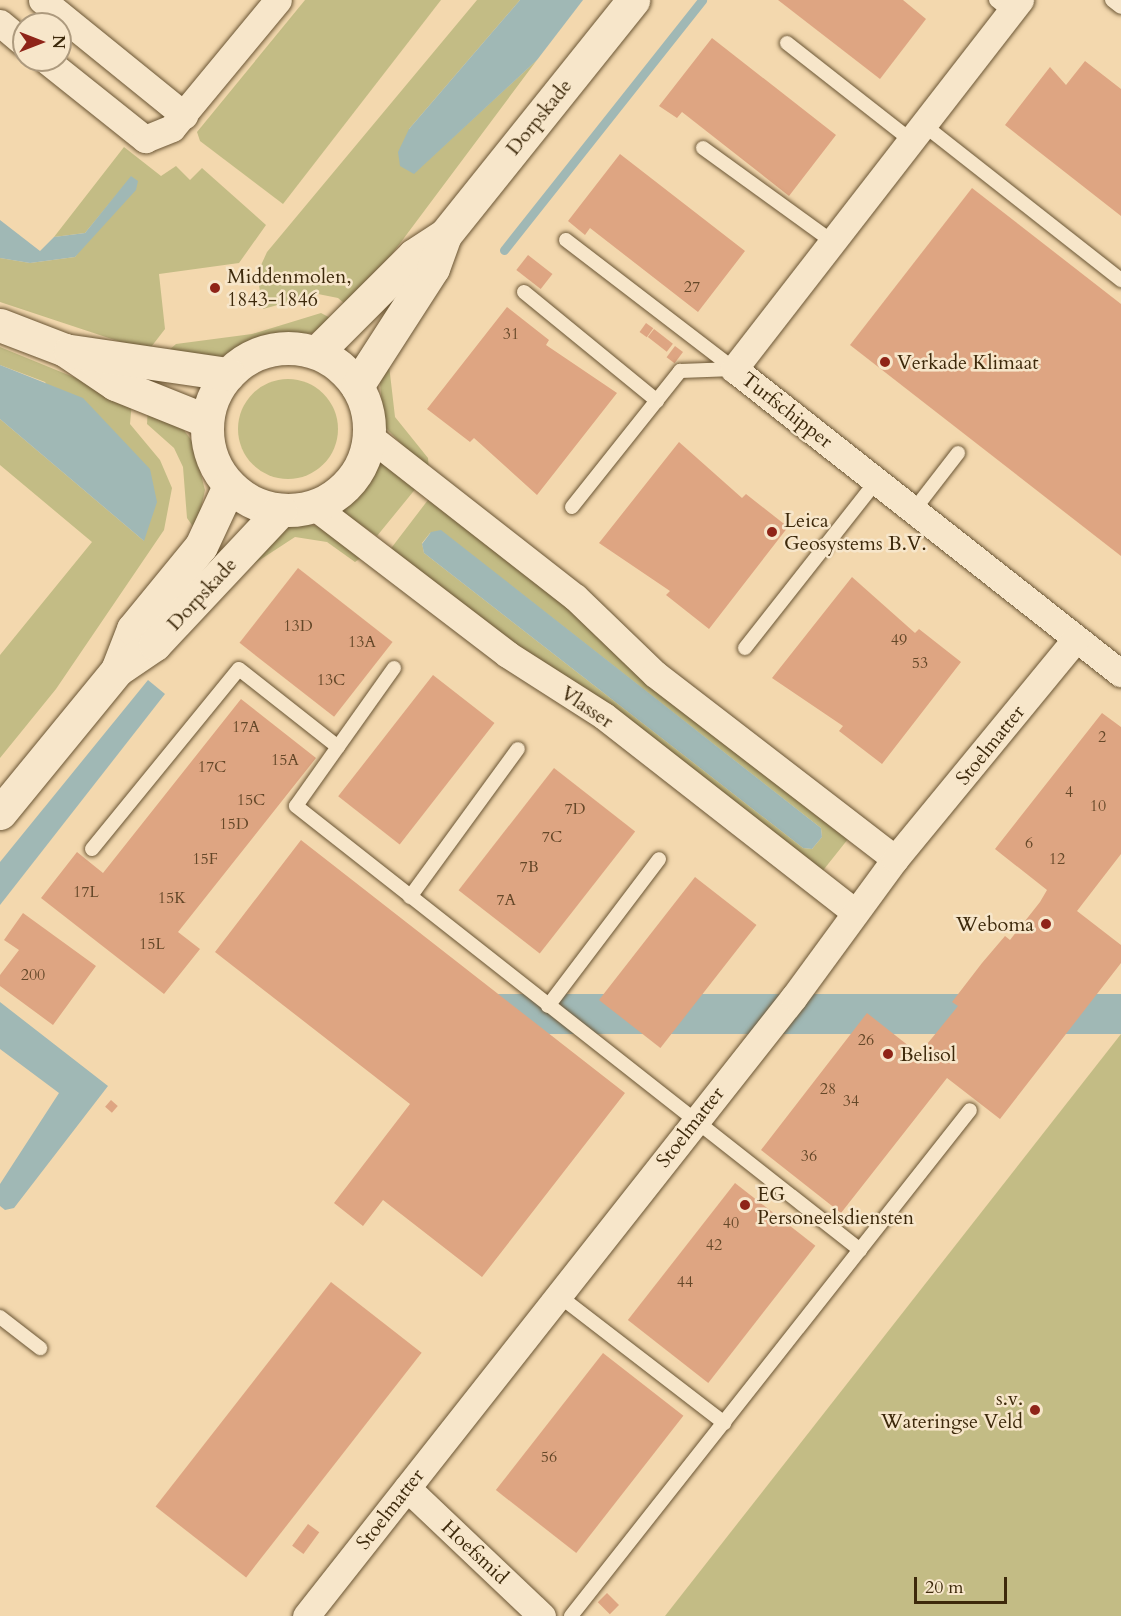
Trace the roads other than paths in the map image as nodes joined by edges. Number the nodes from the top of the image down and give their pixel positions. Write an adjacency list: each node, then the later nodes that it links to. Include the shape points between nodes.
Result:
1 (42, 0): 11 (street)
2 (278, 0): 11 (street)
3 (633, 0): 14 (main road, Dorpskade)
4 (1112, 0): 6 (lane)
5 (1009, 4): 12 (street, Turfschipper)
6 (1121, 7)
7 (0, 23): 8 (street)
8 (12, 32)
9 (787, 43): 12 (lane)
10 (61, 72): 11 (street, via 145,139 172,128)
11 (184, 115)
12 (918, 133): 16 (street, Turfschipper); 17 (lane)
13 (704, 148): 16 (lane)
14 (445, 235): 21 (main road, Dorpskade, via 414,255); 24 (main road, Dorpskade, via 433,268)
15 (567, 240): 22 (lane)
16 (833, 242): 22 (street, Turfschipper)
17 (1121, 280)
18 (524, 292): 25 (lane)
19 (0, 325): 20 (main road)
20 (65, 350): 23 (main road); 26 (main road, via 115,384)
21 (317, 352): 23 (main road, via 269,350); 24 (main road)
22 (734, 369): 25 (lane, via 680,371); 29 (street, Turfschipper)
23 (228, 374): 26 (main road)
24 (357, 386): 27 (main road, via 368,410)
25 (657, 401): 32 (lane)
26 (207, 421): 30 (main road, via 215,467)
27 (370, 437): 31 (main road, via 361,467 342,491); 45 (street, via 575,597 655,674)
28 (958, 453): 33 (lane)
29 (876, 480): 33 (street, Turfschipper); 36 (lane)
30 (229, 486): 34 (main road, via 244,498); 38 (main road, Dorpskade, via 201,546 133,629)
31 (315, 507): 34 (main road); 47 (street, Vlasser, via 507,654 604,716)
32 (572, 507)
33 (914, 510): 35 (street, Turfschipper)
34 (280, 511): 38 (main road, Dorpskade, via 155,644)
35 (1076, 639): 39 (street, Turfschipper); 45 (street, Stoelmatter)
36 (745, 648)
37 (394, 668): 40 (lane)
38 (117, 670): 42 (main road, Dorpskade)
39 (1121, 673)
40 (338, 747): 43 (lane, via 240,669); 46 (lane, via 296,806)
41 (518, 749): 46 (lane)
42 (0, 813)
43 (92, 849)
44 (659, 859): 48 (lane)
45 (895, 859): 47 (street, Stoelmatter)
46 (410, 897): 48 (lane)
47 (855, 912): 50 (street, Stoelmatter)
48 (548, 1006): 50 (lane)
49 (970, 1110): 51 (lane)
50 (693, 1122): 51 (lane); 52 (street, Stoelmatter)
51 (860, 1250): 55 (lane)
52 (558, 1295): 55 (lane); 56 (street, Stoelmatter)
53 (0, 1317): 54 (lane)
54 (40, 1348)
55 (724, 1423): 59 (lane)
56 (407, 1488): 57 (street, Stoelmatter); 58 (street, Hoefsmid)
57 (306, 1616)
58 (542, 1616)
59 (571, 1616)

